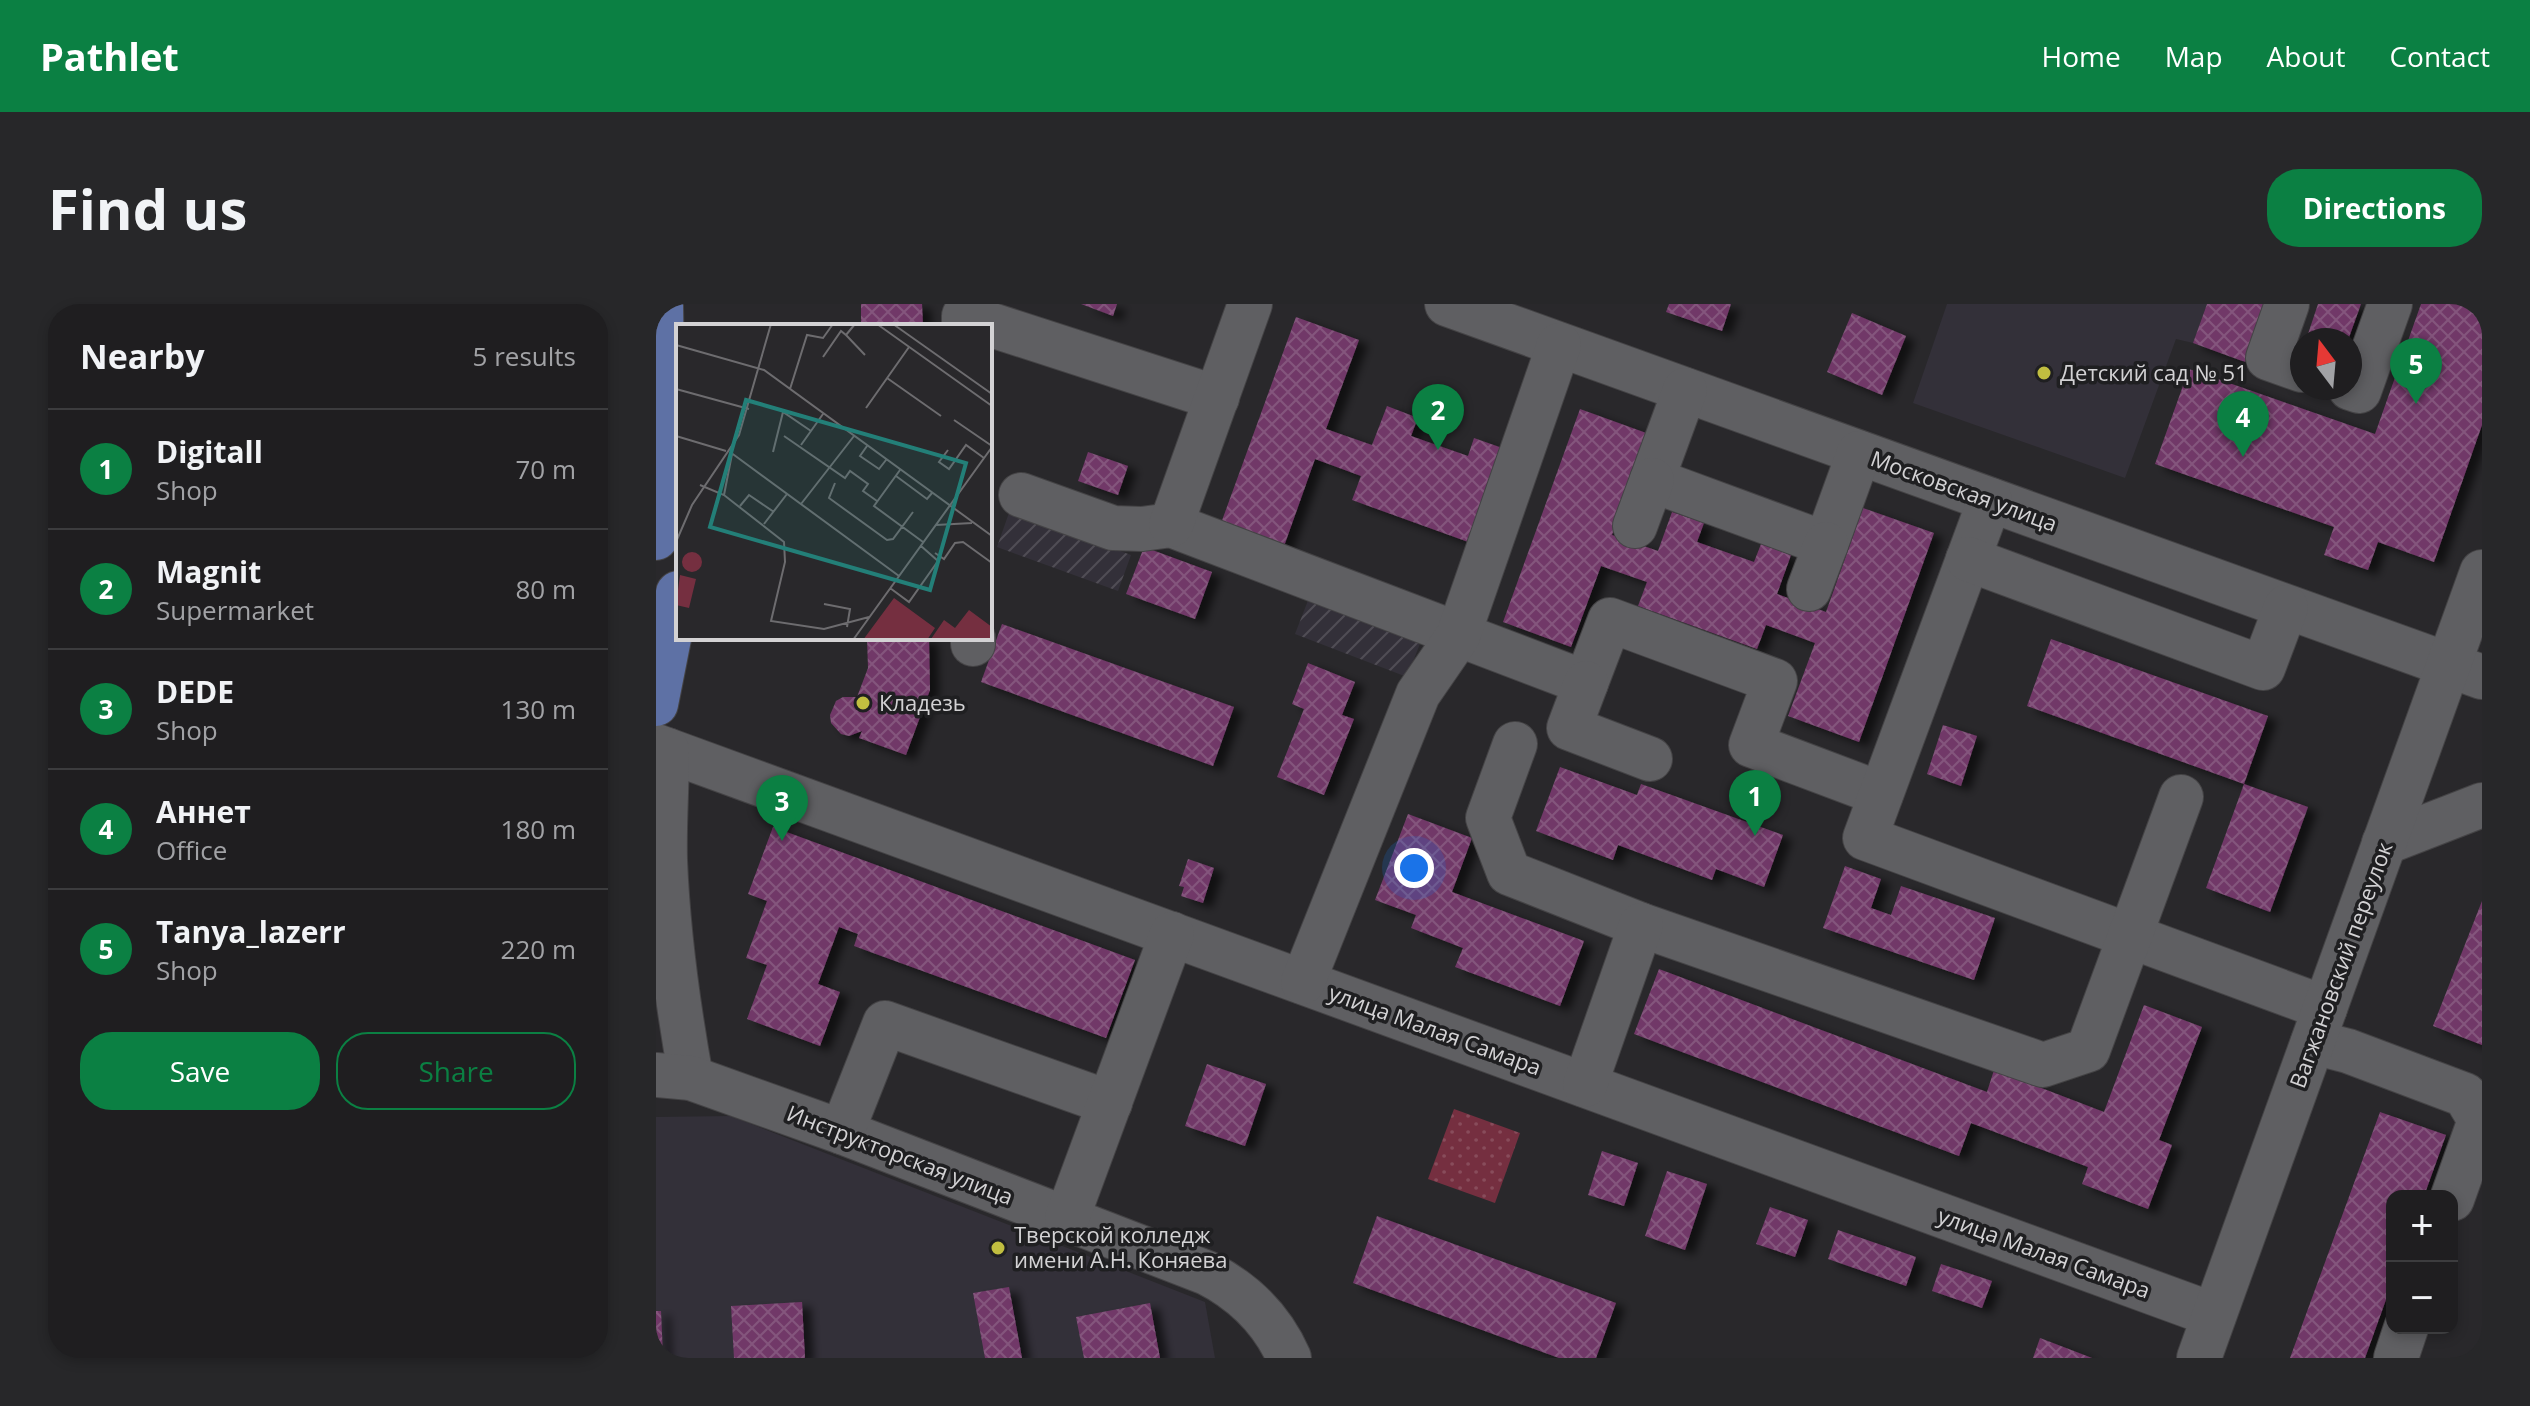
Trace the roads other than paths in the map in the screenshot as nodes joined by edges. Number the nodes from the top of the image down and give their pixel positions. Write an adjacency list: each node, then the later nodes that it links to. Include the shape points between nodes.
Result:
1 (661, 304): 12 (main road)
2 (690, 304): 7 (main road)
3 (1250, 304): 16 (street)
4 (1447, 304): 11 (street, Московская улица)
5 (2287, 304): 13 (street, via 2268,358)
6 (2390, 304): 14 (street)
7 (691, 324)
8 (964, 324): 9 (street, via 964,316)
9 (989, 324)
10 (992, 325): 16 (street)
11 (1559, 345): 15 (street, Московская улица); 30 (street)
12 (665, 366): 23 (main road)
13 (2290, 366)
14 (2362, 383)
15 (1685, 390): 17 (street, Московская улица); 18 (street)
16 (1217, 398): 21 (street)
17 (1859, 453): 20 (street, Московская улица); 24 (street)
18 (1652, 480): 22 (street); 24 (street)
19 (1021, 495): 21 (street, via 1113,528)
20 (1990, 500): 25 (street); 29 (street, Московская улица)
21 (1171, 525): 30 (street)
22 (1635, 526)
23 (656, 538)
24 (1826, 544): 27 (street)
25 (1968, 559): 29 (street, via 2263,668); 37 (street)
26 (2482, 572): 31 (street, Вагжановский переулок)
27 (1809, 589)
28 (676, 603): 33 (main road)
29 (2286, 607): 31 (street, Московская улица)
30 (1458, 636): 32 (street); 44 (street, via 1418,694)
31 (2465, 671): 40 (street, Вагжановский переулок)
32 (1586, 683): 36 (street, via 1569,728); 37 (street, via 1610,620 1775,681 1751,745)
33 (656, 704)
34 (1515, 744): 41 (street, via 1488,818 1509,873)
35 (662, 748): 42 (street, улица Малая Самара); 47 (street, via 671,950 680,1016)
36 (1650, 759)
37 (1881, 794): 43 (street, via 1865,838)
38 (2181, 797): 43 (street)
39 (2482, 805): 40 (street)
40 (2384, 843): 45 (street, Вагжановский переулок)
41 (1641, 925): 43 (street, via 2043,1065 2088,1050); 48 (street)
42 (1172, 934): 44 (street, улица Малая Самара); 49 (street)
43 (2129, 935): 45 (street)
44 (1303, 982): 48 (street, улица Малая Самара)
45 (2329, 1034): 46 (street, via 2391,1042); 51 (street, via 2465,1095 2480,1120); 53 (street, Вагжановский переулок)
46 (2482, 1076)
47 (674, 1077): 50 (street, Инструкторская улица)
48 (1585, 1085): 53 (street, улица Малая Самара)
49 (1110, 1103): 50 (street, via 885,1023); 52 (street)
50 (842, 1132): 52 (street, Инструкторская улица)
51 (2455, 1190)
52 (1067, 1218): 55 (street, Инструкторская улица, via 1221,1280 1268,1321)
53 (2214, 1315): 56 (street, Вагжановский переулок)
54 (2404, 1334): 57 (street)
55 (1289, 1358)
56 (2199, 1358)
57 (2396, 1358)

